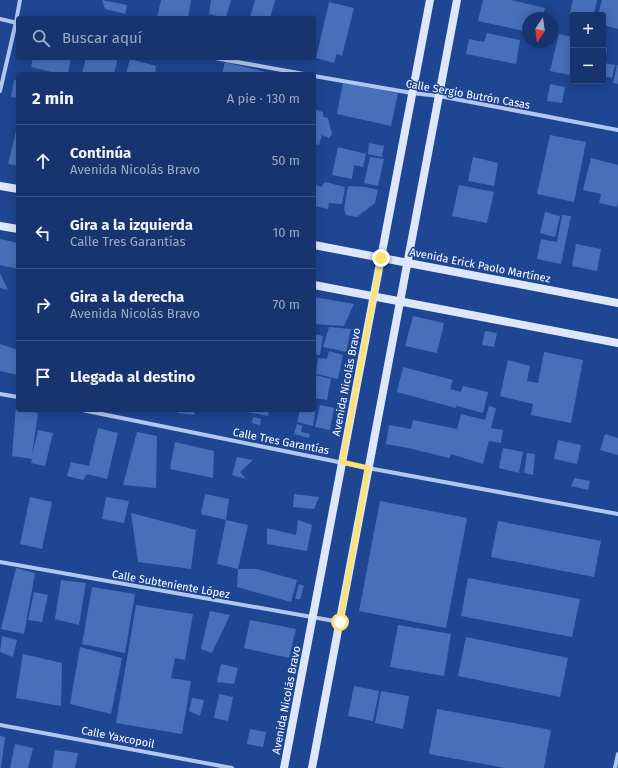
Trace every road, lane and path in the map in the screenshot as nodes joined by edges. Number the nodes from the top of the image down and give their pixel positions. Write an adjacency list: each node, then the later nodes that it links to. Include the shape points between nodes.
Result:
1 (20, 0): 4 (street)
2 (430, 0): 12 (main road, Avenida Nicolás Bravo)
3 (457, 0): 13 (main road)
4 (18, 16)
5 (0, 19): 6 (street)
6 (16, 22)
7 (16, 26): 11 (street)
8 (226, 60): 9 (street)
9 (293, 72)
10 (316, 76): 12 (street, Calle Sergio Butrón Casas)
11 (0, 91)
12 (412, 93): 13 (street, Calle Sergio Butrón Casas); 20 (main road, Avenida Nicolás Bravo)
13 (439, 96): 14 (street, Calle Sergio Butrón Casas); 21 (main road)
14 (618, 130)
15 (0, 186): 16 (main road)
16 (16, 189)
17 (0, 226): 18 (main road)
18 (16, 229)
19 (316, 245): 20 (main road, Avenida Erick Paolo Martínez)
20 (381, 258): 21 (main road, Avenida Erick Paolo Martínez); 23 (main road, Avenida Nicolás Bravo)
21 (407, 263): 24 (main road); 25 (main road, Avenida Erick Paolo Martínez)
22 (316, 286): 23 (main road)
23 (374, 297): 24 (main road); 30 (main road, Avenida Nicolás Bravo)
24 (400, 302): 26 (main road); 31 (main road)
25 (618, 303)
26 (618, 343)
27 (0, 394): 28 (street)
28 (16, 397)
29 (92, 412): 30 (street, Calle Tres Garantías)
30 (342, 462): 31 (street, Calle Tres Garantías); 34 (main road, Avenida Nicolás Bravo)
31 (368, 468): 32 (street, Calle Tres Garantías); 35 (main road)
32 (618, 514)
33 (0, 562): 34 (street, Calle Subteniente López)
34 (312, 618): 35 (street, Calle Subteniente López); 39 (main road, Avenida Nicolás Bravo)
35 (340, 622): 40 (main road)
36 (0, 725): 38 (street, Calle Yaxcopoil)
37 (618, 754): 41 (street)
38 (232, 768)
39 (284, 768)
40 (312, 768)
41 (615, 768)

